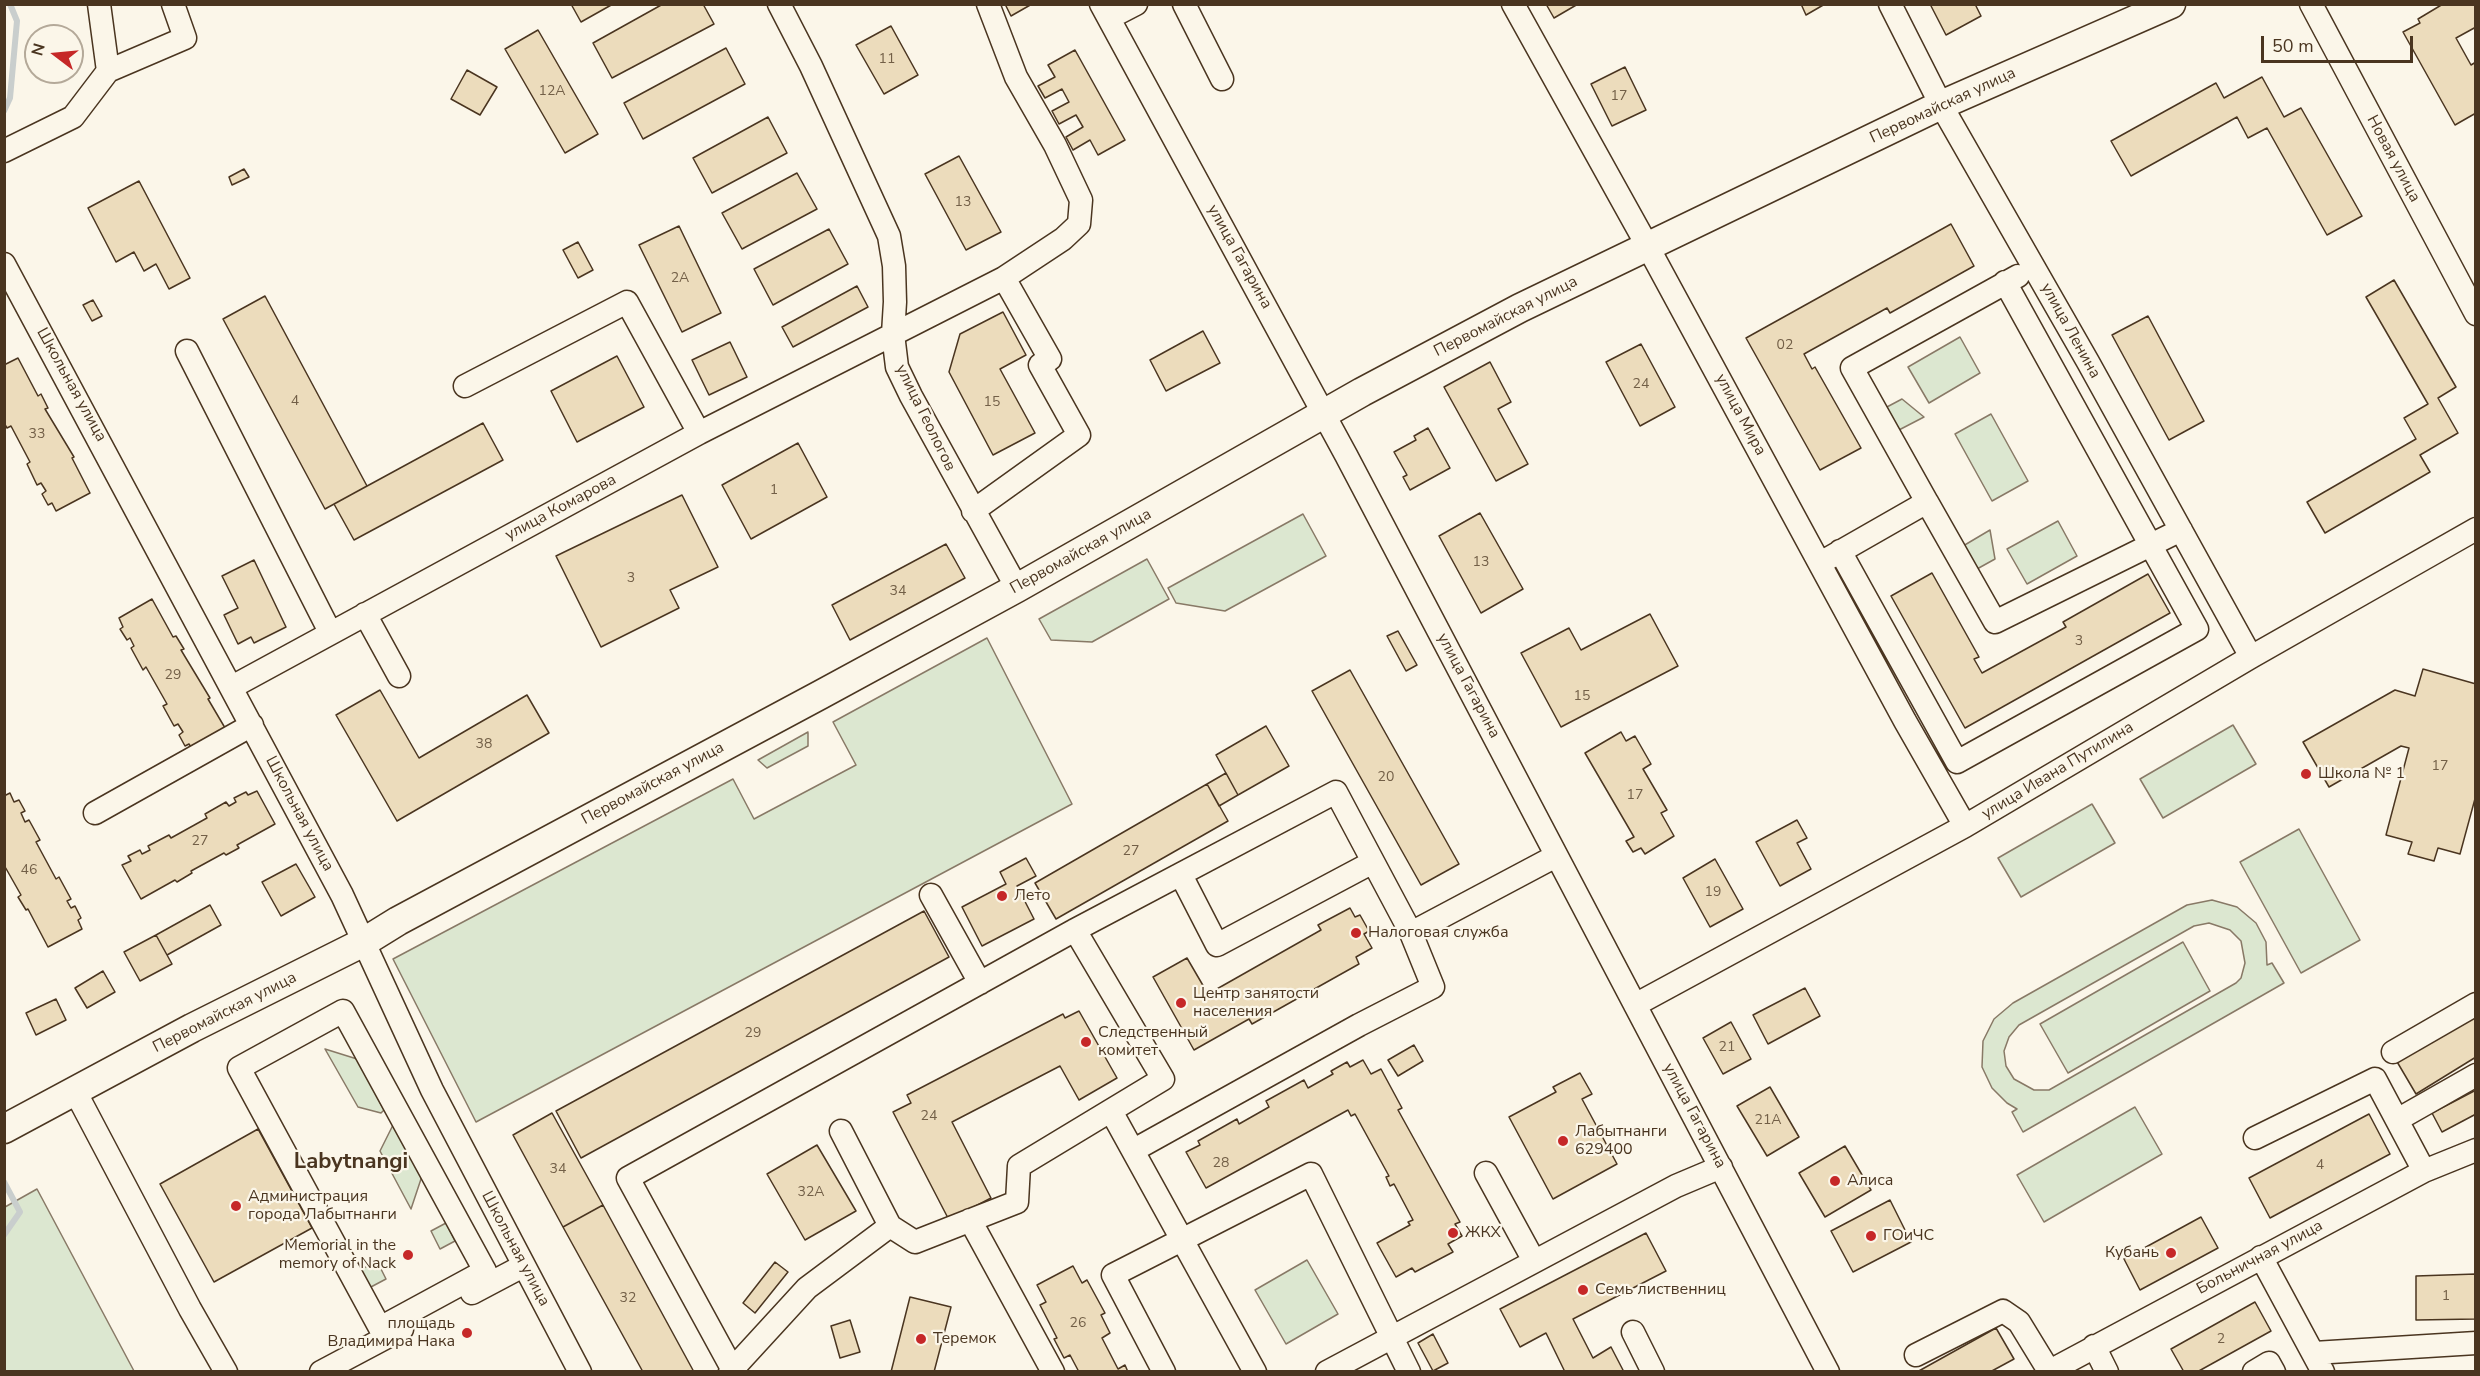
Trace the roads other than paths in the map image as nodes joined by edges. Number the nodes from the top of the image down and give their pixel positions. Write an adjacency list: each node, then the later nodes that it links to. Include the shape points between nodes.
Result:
1 (99, 4): 12 (street)
2 (173, 4): 12 (street, via 185,38)
3 (779, 4): 22 (street, улица Геологов, via 812,66 890,236 895,293)
4 (988, 4): 19 (street, улица Комарова, via 1016,77 1056,145 1081,200 1079,224)
5 (1136, 4): 11 (street)
6 (1184, 4): 13 (street)
7 (1513, 4): 16 (street, улица Мира)
8 (1890, 4): 14 (street, улица Ленина)
9 (2171, 4): 14 (main road, Первомайская улица)
10 (2311, 4): 21 (street, Новая улица)
11 (1105, 11): 25 (street, улица Гагарина)
12 (108, 71): 15 (street, via 73,117)
13 (1222, 79)
14 (1941, 105): 16 (main road, Первомайская улица); 18 (street, улица Ленина)
15 (4, 151)
16 (1648, 247): 25 (main road, Первомайская улица, via 1520,308); 33 (street, улица Мира)
17 (4, 264): 39 (street, Школьная улица)
18 (2034, 267): 20 (street); 30 (street, улица Ленина)
19 (1004, 278): 22 (street, улица Комарова); 28 (street, via 1050,359 1040,365 1079,435)
20 (2006, 282): 27 (street, via 1852,368); 31 (street)
21 (2475, 314)
22 (892, 334): 26 (street, улица Комарова); 28 (street, улица Геологов, via 897,367)
23 (187, 351): 36 (street)
24 (465, 386): 26 (street, via 627,302)
25 (1324, 414): 34 (main road, Первомайская улица); 43 (street, улица Гагарина)
26 (699, 433): 35 (street, улица Комарова)
27 (1928, 502): 31 (street, via 1995,622); 32 (street)
28 (973, 511): 34 (street, улица Геологов)
29 (2475, 529): 37 (street, улица Ивана Путилина)
30 (2181, 530): 31 (street); 37 (street, улица Ленина)
31 (2151, 545): 32 (street, via 2197,629 1957,762)
32 (1840, 551): 33 (street)
33 (1819, 563): 42 (street, улица Мира)
34 (1017, 588): 49 (main road, Первомайская улица)
35 (365, 614): 36 (street, улица Комарова); 38 (street)
36 (330, 632): 39 (street, улица Комарова)
37 (2251, 657): 42 (street, улица Ивана Путилина)
38 (399, 676)
39 (232, 687): 40 (street, Школьная улица)
40 (252, 724): 41 (street); 49 (street, Школьная улица)
41 (95, 813)
42 (1965, 826): 52 (street, улица Ивана Путилина)
43 (1556, 856): 48 (street); 52 (street, улица Гагарина)
44 (1373, 862): 45 (street, via 1336,792); 45 (street, via 1217,945); 48 (street)
45 (1180, 875): 47 (street)
46 (931, 895): 50 (street)
47 (1075, 930): 50 (street); 56 (street, via 1163,1079)
48 (1411, 933): 61 (street, via 1433,987)
49 (364, 942): 55 (main road, Первомайская улица); 71 (street, Школьная улица, via 432,1090)
50 (980, 983): 82 (street, via 628,1178)
51 (2475, 1004): 53 (street)
52 (1635, 1005): 63 (street, улица Гагарина)
53 (2393, 1052)
54 (2475, 1075): 57 (street)
55 (75, 1091): 58 (main road, Первомайская улица); 79 (street)
56 (1111, 1111): 61 (street); 66 (street, via 1019,1166 1017,1202)
57 (2397, 1120): 60 (street, via 2375,1079); 64 (street)
58 (4, 1129)
59 (841, 1131): 67 (street)
60 (2255, 1138)
61 (1134, 1150): 68 (street)
62 (2475, 1150): 64 (street, Больничная улица)
63 (1721, 1167): 70 (street, via 1676,1186); 89 (street, улица Гагарина)
64 (2424, 1171): 69 (street, Больничная улица)
65 (1486, 1173): 70 (street)
66 (970, 1220): 67 (street, via 915,1242); 83 (street)
67 (891, 1226): 82 (street, via 807,1288)
68 (1182, 1240): 74 (street, via 1311,1174); 84 (street, via 1113,1275); 85 (street)
69 (2260, 1257): 76 (street, Больничная улица); 78 (street)
70 (1534, 1261): 74 (street)
71 (524, 1266): 80 (street); 81 (street, Школьная улица)
72 (485, 1271): 72 (street, via 343,1011 239,1068 380,1328)
73 (1633, 1332): 88 (street)
74 (1391, 1336): 86 (street); 87 (street)
75 (2475, 1343): 78 (street)
76 (2094, 1346): 90 (street, Больничная улица); 91 (street)
77 (1916, 1355): 90 (street, via 2004,1311 2019,1322)
78 (2319, 1362)
79 (226, 1371)
80 (321, 1371)
81 (580, 1371)
82 (732, 1371)
83 (1053, 1371)
84 (1164, 1371)
85 (1255, 1371)
86 (1327, 1371)
87 (1409, 1371)
88 (1653, 1371)
89 (1828, 1371)
90 (2048, 1371)
91 (2107, 1371)
92 (2254, 1371): 93 (street, via 2269,1363)
93 (2274, 1371)

